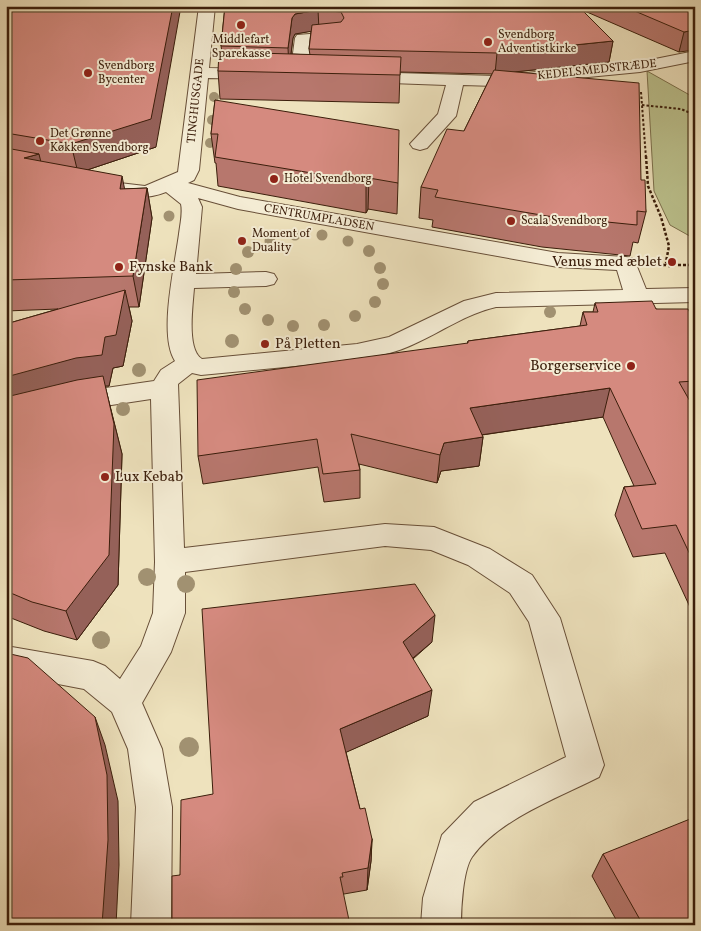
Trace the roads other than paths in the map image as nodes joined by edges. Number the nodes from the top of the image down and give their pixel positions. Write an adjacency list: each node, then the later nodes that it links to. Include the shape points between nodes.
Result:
1 (207, 6): 4 (street, TINGHUSGADE)
2 (335, 37): 5 (street, via 303,38)
3 (695, 56): 8 (street, KEDELSMEDSTRÆDE, via 640,67 495,81)
4 (199, 73): 5 (street); 11 (street, TINGHUSGADE, via 189,170 187,176)
5 (299, 76): 6 (street)
6 (319, 76)
7 (348, 77): 8 (street, KEDELSMEDSTRÆDE)
8 (456, 80): 9 (street, via 447,116)
9 (420, 144)
10 (89, 184): 11 (street, via 140,192)
11 (169, 184): 13 (street, via 190,201 192,207); 15 (street, CENTRUMPLADSEN, via 238,203 558,260 626,264)
12 (266, 279): 13 (street)
13 (183, 281): 17 (street, via 180,344)
14 (683, 295): 15 (street); 16 (street)
15 (636, 297): 17 (street, via 496,300 474,306 403,340 375,349 215,366 201,367)
16 (683, 319)
17 (190, 363): 18 (street, via 170,376)
18 (164, 388): 19 (street, via 85,400); 20 (street)
19 (6, 420)
20 (170, 562): 22 (street, via 169,613 155,652); 24 (street, via 385,535 434,539 479,557 521,584 544,618 586,765 487,815 455,848 442,898)
21 (6, 660): 22 (street, via 93,676)
22 (124, 702): 23 (street, via 145,749 154,807)
23 (152, 925)
24 (440, 925)

